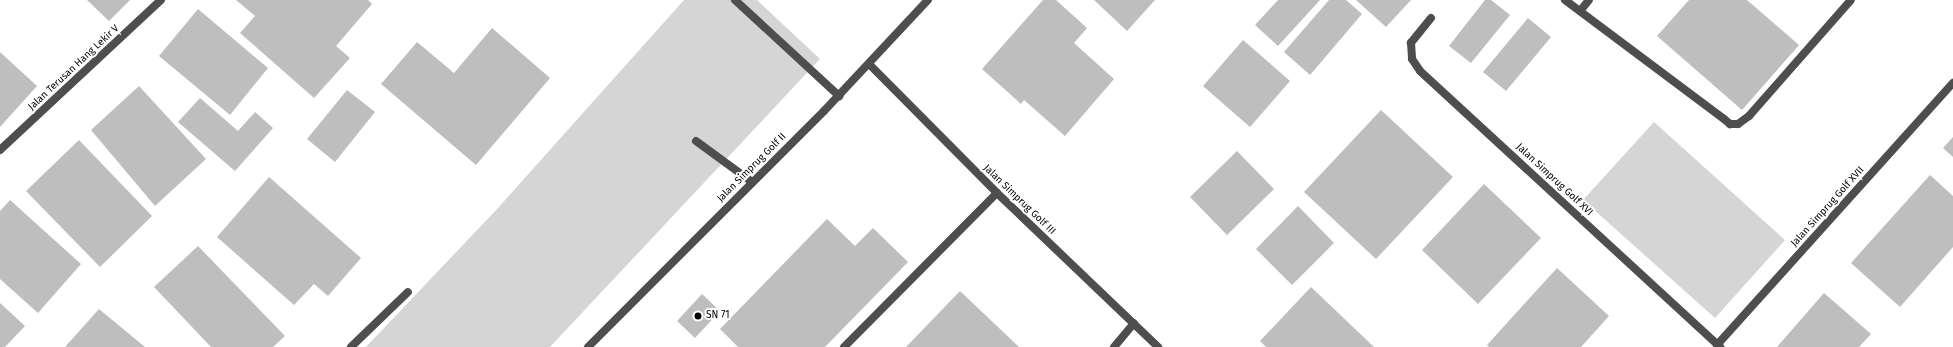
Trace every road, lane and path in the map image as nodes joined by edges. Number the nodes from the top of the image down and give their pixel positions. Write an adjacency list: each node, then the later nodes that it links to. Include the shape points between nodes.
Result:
1 (161, 0): 13 (street, Jalan Terusan Hang Lekir V)
2 (735, 0): 11 (street)
3 (928, 0): 9 (street, Jalan Simprug Golf II)
4 (1565, 0): 7 (street)
5 (1589, 0): 7 (street)
6 (1851, 0): 7 (street, via 1749,116 1738,124 1730,124)
7 (1580, 11)
8 (1431, 18): 18 (street, Jalan Simprug Golf XVI, via 1411,43 1412,59 1420,71)
9 (869, 64): 11 (street, Jalan Simprug Golf II); 15 (street, Jalan Simprug Golf III)
10 (1953, 83): 18 (street, Jalan Simprug Golf XVII)
11 (839, 96): 14 (street, Jalan Simprug Golf II)
12 (696, 141): 14 (street)
13 (0, 150)
14 (752, 182): 20 (street, Jalan Simprug Golf II)
15 (997, 194): 17 (street, Jalan Simprug Golf III); 21 (street)
16 (408, 292): 19 (street)
17 (1134, 323): 22 (street); 23 (street, Jalan Simprug Golf III)
18 (1718, 346)
19 (351, 347)
20 (588, 347)
21 (844, 347)
22 (1114, 347)
23 (1158, 347)

